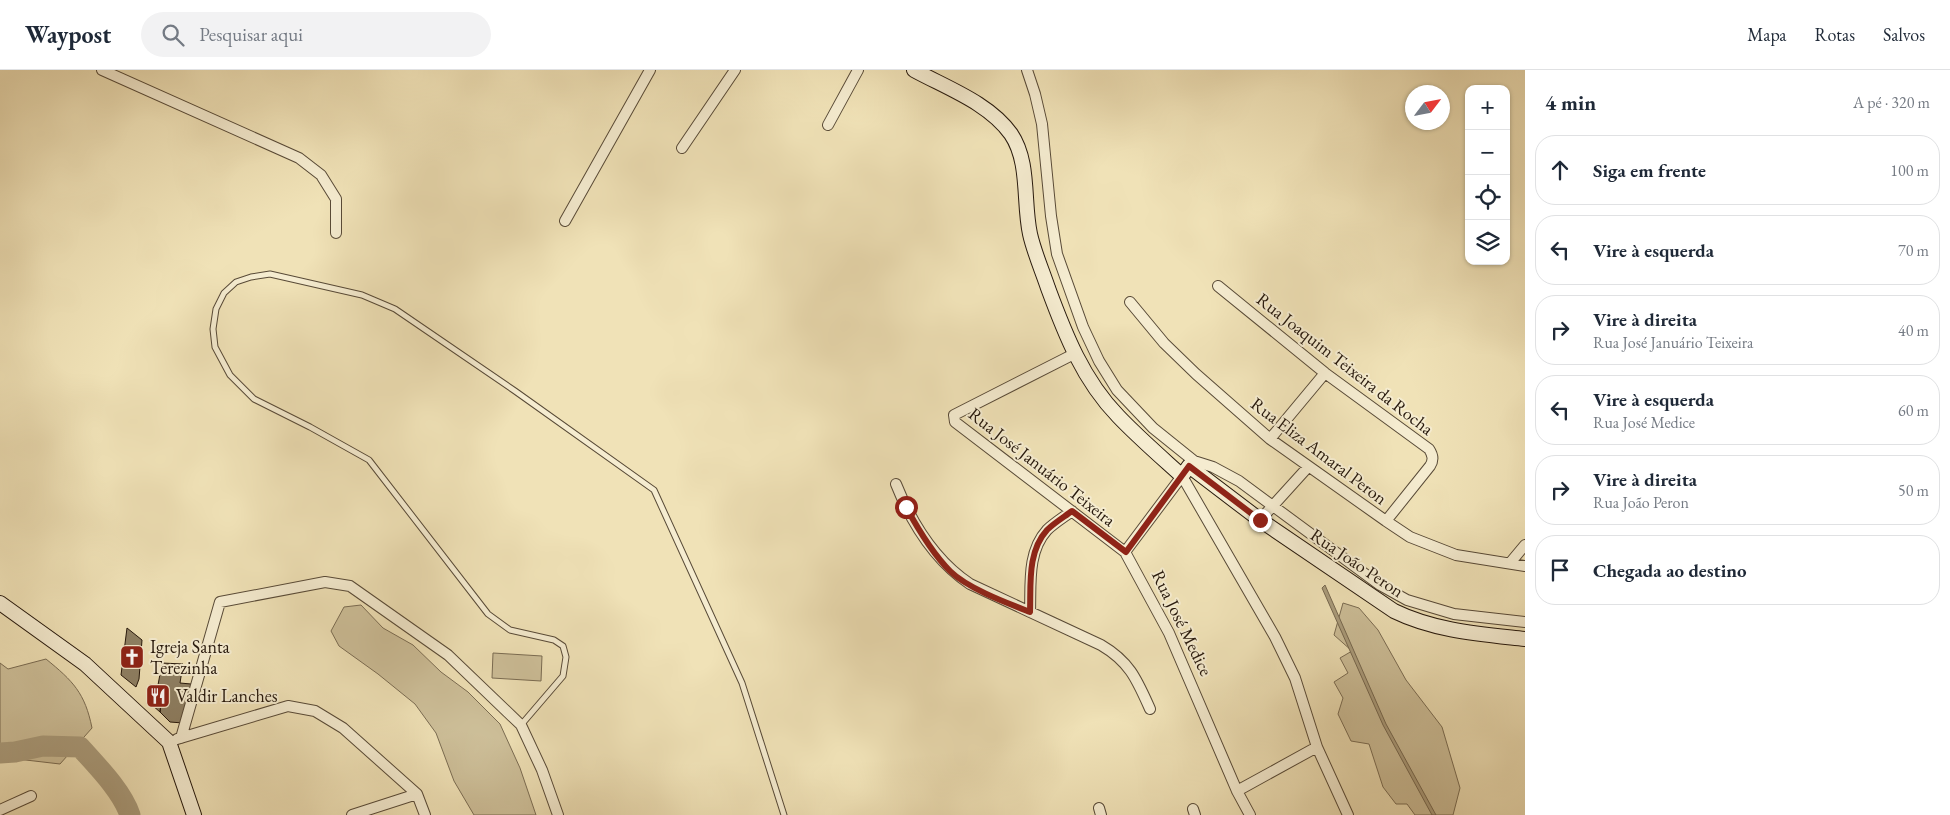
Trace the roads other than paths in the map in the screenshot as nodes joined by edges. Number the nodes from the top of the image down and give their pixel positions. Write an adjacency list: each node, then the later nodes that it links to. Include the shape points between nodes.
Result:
1 (102, 70): 10 (street, via 299,158 321,175 336,199)
2 (650, 70): 9 (street)
3 (734, 70): 8 (street)
4 (858, 70): 7 (street)
5 (914, 70): 13 (street, Rua João Peron, via 984,108 1011,136 1020,154 1030,234)
6 (1027, 70): 17 (street, via 1042,124 1057,254 1083,327 1117,390)
7 (828, 125)
8 (682, 148)
9 (565, 221)
10 (336, 233)
11 (1218, 286): 14 (street, Rua Joaquim Teixeira da Rocha)
12 (1130, 302): 15 (street, Rua Eliza Amaral Peron, via 1164,343)
13 (1074, 354): 17 (street, Rua João Peron, via 1118,416); 20 (street, Rua José Januário Teixeira, via 954,415 958,425)
14 (1325, 373): 15 (street); 22 (street, Rua Joaquim Teixeira da Rocha, via 1432,453 1430,466)
15 (1270, 439): 16 (street, Rua Eliza Amaral Peron)
16 (1308, 467): 19 (street); 22 (street, Rua Eliza Amaral Peron)
17 (1188, 468): 19 (street, via 1225,472); 21 (street, Rua João Peron); 24 (street); 34 (street, via 1295,678)
18 (896, 484): 28 (street, via 921,533 951,572)
19 (1272, 506): 21 (street); 29 (street, via 1380,585 1408,600 1454,614)
20 (1072, 511): 24 (street, Rua José Januário Teixeira); 28 (street, via 1047,530 1031,563)
21 (1260, 520): 30 (street, Rua João Peron, via 1394,611 1413,620 1458,631)
22 (1386, 521): 25 (street, Rua Eliza Amaral Peron, via 1410,537 1456,555)
23 (1525, 545): 25 (street)
24 (1126, 552): 35 (street, Rua José Medice, via 1169,633)
25 (1510, 564): 26 (street, Rua Eliza Amaral Peron)
26 (1525, 566)
27 (0, 603): 33 (street, via 85,664)
28 (1030, 612): 31 (street, via 1116,654 1137,678)
29 (1525, 622)
30 (1525, 640)
31 (1150, 709)
32 (521, 725): 33 (street, via 448,655 350,586 325,582 220,602); 42 (street); 43 (lane, via 563,676 566,657 563,646 554,640 510,630 488,614 369,460 254,399 230,375 215,347 212,329 216,309 224,293 236,282 270,274 362,295 395,309 654,490 742,682)
33 (175, 740): 36 (street, via 288,706 315,711 343,728); 39 (street)
34 (1317, 747): 35 (street); 45 (street)
35 (1236, 791): 44 (street, Rua José Medice)
36 (417, 794): 40 (street); 41 (street)
37 (31, 796): 38 (street)
38 (0, 810)
39 (194, 815)
40 (352, 815)
41 (425, 815)
42 (558, 815)
43 (784, 815)
44 (1250, 815)
45 (1348, 815)

